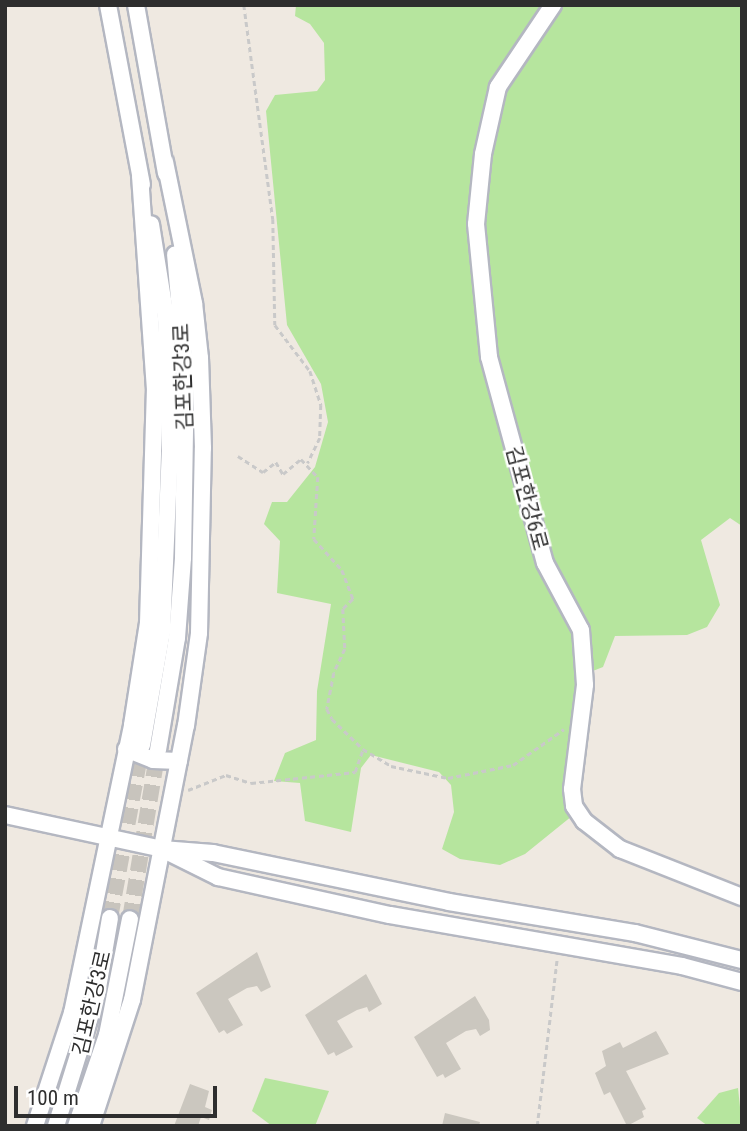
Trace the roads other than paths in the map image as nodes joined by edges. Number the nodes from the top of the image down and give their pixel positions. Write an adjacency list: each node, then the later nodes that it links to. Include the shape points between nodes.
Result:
1 (107, 5): 5 (street, via 140,177 155,390)
2 (136, 5): 4 (street, 김포한강3로)
3 (553, 5): 10 (street, 김포한강6로, via 498,87 477,190 477,248 489,357 538,539 551,577 571,603 582,630 582,715 574,806 584,821 639,859)
4 (165, 162): 5 (street, 김포한강3로, via 186,377 186,461 177,638); 6 (street, via 194,303 203,448 199,633)
5 (142, 748): 6 (street, via 153,760); 8 (street)
6 (179, 761): 9 (street)
7 (5, 815): 8 (street)
8 (107, 836): 9 (street); 11 (street)
9 (162, 849): 14 (street); 15 (street, via 214,853 449,902 635,933); 16 (street, via 218,877)
10 (742, 897)
11 (93, 909): 14 (street, via 125,912); 17 (street, via 72,1013)
12 (110, 918): 18 (street, 김포한강3로, via 97,994)
13 (130, 919): 19 (street, 김포한강3로, via 107,1035)
14 (147, 921): 20 (street, via 132,1000)
15 (742, 960)
16 (742, 982)
17 (35, 1126)
18 (56, 1126)
19 (76, 1126)
20 (91, 1126)

